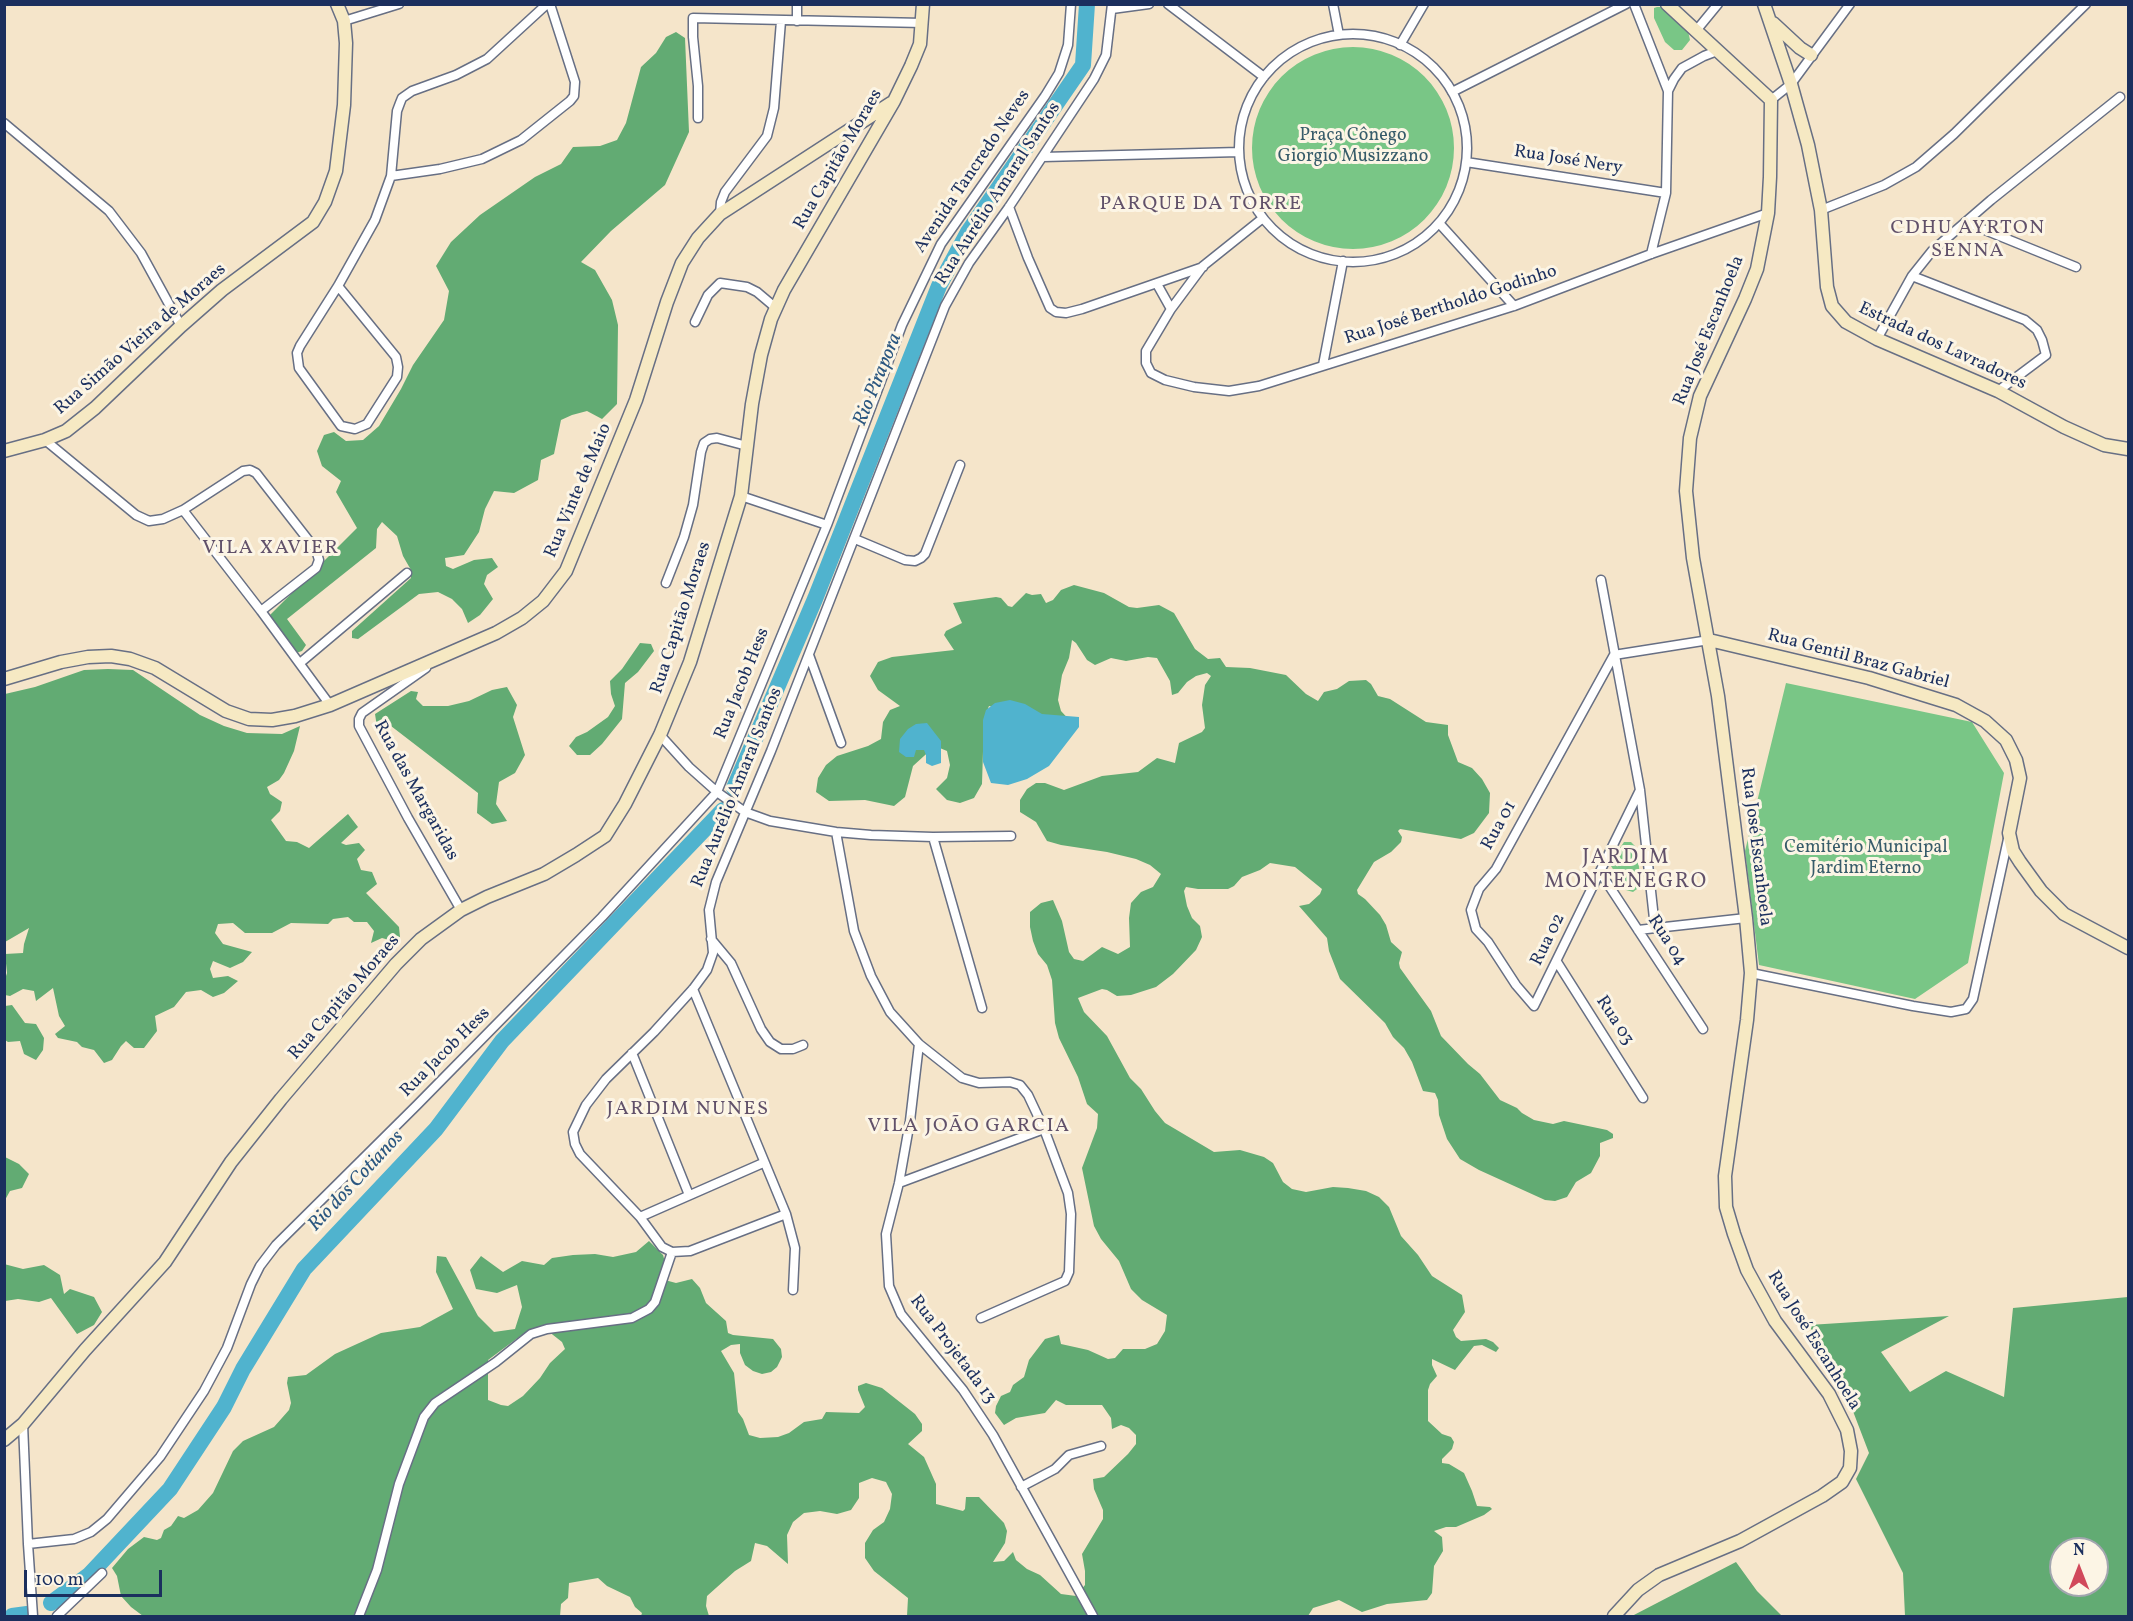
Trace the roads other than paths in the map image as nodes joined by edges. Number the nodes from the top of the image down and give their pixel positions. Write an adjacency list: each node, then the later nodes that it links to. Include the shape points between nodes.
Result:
1 (337, 4): 20 (street, Rua Simão Vieira de Moraes)
2 (399, 4): 20 (street)
3 (548, 4): 41 (street, via 487,59 402,98 397,111); 41 (street, via 575,82 570,102 521,140 482,159 440,170)
4 (797, 4): 22 (street)
5 (923, 4): 23 (street, Rua Capitão Moraes)
6 (1071, 4): 72 (street, Avenida Tancredo Neves, via 1068,45 1059,73 947,235 921,284)
7 (1149, 4): 18 (street, Rua Aurélio Amaral Santos)
8 (1168, 4): 29 (street)
9 (1333, 4): 25 (street)
10 (1424, 4): 26 (street)
11 (1626, 4): 32 (street)
12 (1634, 4): 31 (street)
13 (1667, 4): 24 (street)
14 (1718, 4): 24 (street)
15 (1764, 4): 19 (street, Estrada dos Lavradores)
16 (2086, 4): 44 (street, via 1916,167 1884,185)
17 (1849, 5): 28 (street)
18 (1112, 7): 39 (street, Rua Aurélio Amaral Santos, via 1106,55)
19 (1769, 18): 28 (street); 30 (street, Estrada dos Lavradores)
20 (344, 21): 61 (street, Rua Simão Vieira de Moraes, via 344,105 336,171 325,202 313,222)
21 (781, 21): 22 (street); 36 (street, via 693,18); 46 (street, via 774,108 767,136 725,192)
22 (797, 21): 23 (street)
23 (923, 23): 35 (street, Rua Capitão Moraes, via 920,44)
24 (1695, 32): 27 (street)
25 (1339, 35): 26 (street, via 1381,38); 29 (street, via 1299,48)
26 (1400, 45): 32 (street, via 1430,65)
27 (1717, 51): 31 (street, via 1682,68); 34 (street)
28 (1811, 55): 30 (street)
29 (1264, 77): 38 (street, via 1248,102)
30 (1791, 84): 34 (street); 44 (street, Estrada dos Lavradores)
31 (1668, 92): 42 (street)
32 (1452, 93): 40 (street, via 1466,133)
33 (2120, 97): 48 (street)
34 (1771, 100): 45 (street, Rua José Escanhoela)
35 (894, 101): 46 (street, Rua Vinte de Maio); 58 (street, Rua Capitão Moraes)
36 (698, 117)
37 (4, 123): 61 (street, via 109,210 141,253)
38 (1239, 152): 39 (street); 47 (street, via 1245,187)
39 (1043, 157): 43 (street, Rua Aurélio Amaral Santos)
40 (1466, 162): 42 (street, Rua José Nery); 49 (street, via 1457,195)
41 (391, 176): 56 (street, via 375,219)
42 (1665, 192): 50 (street)
43 (1009, 207): 55 (street, via 1050,308 1056,312 1082,309); 73 (street, Rua Aurélio Amaral Santos, via 969,263 945,306)
44 (1821, 210): 62 (street, Estrada dos Lavradores, via 1832,306 1846,322)
45 (1768, 213): 50 (street, Rua José Bertholdo Godinho); 78 (street, Rua José Escanhoela, via 1757,269 1700,396 1689,438 1686,491 1693,558)
46 (720, 214): 80 (street, Rua Vinte de Maio, via 682,263 636,400 566,570 543,601 522,618)
47 (1263, 218): 51 (street, via 1292,244 1309,253); 52 (street)
48 (1965, 222): 53 (street); 54 (street, via 1932,251)
49 (1439, 223): 51 (street, via 1402,251 1373,260); 57 (street)
50 (1651, 254): 57 (street, Rua José Bertholdo Godinho)
51 (1343, 261): 63 (street)
52 (1203, 266): 55 (street); 59 (street)
53 (2076, 267)
54 (1912, 276): 62 (street); 64 (street, via 2025,320 2037,330 2046,355)
55 (1157, 284): 59 (street)
56 (338, 286): 56 (street, via 297,353 299,368 341,426 355,429 368,424 397,377 398,367 396,357)
57 (1514, 306): 63 (street, Rua José Bertholdo Godinho)
58 (776, 308): 60 (street, via 747,287 720,283 708,295); 66 (street, Rua Capitão Moraes, via 761,355)
59 (1171, 309): 63 (street, Rua José Bertholdo Godinho, via 1146,351 1151,373 1165,380 1229,391 1259,386)
60 (694, 322)
61 (181, 326): 65 (street, Rua Simão Vieira de Moraes, via 95,408)
62 (1877, 339): 64 (street, Estrada dos Lavradores)
63 (1323, 365)
64 (1998, 391): 67 (street, Estrada dos Lavradores, via 2104,445)
65 (45, 440): 68 (street, Rua Simão Vieira de Moraes); 71 (street, via 136,515 149,521)
66 (747, 446): 70 (street, Rua Capitão Moraes); 76 (street, via 717,438 705,443 693,505)
67 (2128, 449)
68 (4, 451)
69 (960, 465): 73 (street, via 921,558 905,560)
70 (741, 496): 72 (street); 85 (street, Rua Capitão Moraes, via 690,662)
71 (183, 510): 77 (street); 77 (street, via 250,470 316,550 316,568)
72 (827, 525): 88 (street, Rua Jacob Hess)
73 (855, 539): 79 (street, Rua Aurélio Amaral Santos)
74 (407, 573): 82 (street)
75 (1601, 580): 81 (street)
76 (666, 583)
77 (261, 611): 82 (street)
78 (1709, 640): 81 (street); 91 (street, Rua Gentil Braz Gabriel, via 1869,678 1956,705 1985,721 2006,740 2020,778); 96 (street, Rua José Escanhoela)
79 (809, 655): 86 (street); 89 (street, Rua Aurélio Amaral Santos)
80 (444, 656): 84 (street, Rua Vinte de Maio); 95 (street, Rua das Margaridas, via 362,713 359,726)
81 (1614, 656): 87 (street); 104 (street, Rua 01, via 1496,869 1479,889 1471,910 1476,929)
82 (300, 663): 84 (street)
83 (4, 679): 84 (street, Rua Vinte de Maio, via 62,662 111,656 155,668 226,711 249,719 272,720)
84 (330, 705)
85 (660, 735): 88 (street); 95 (street, Rua Capitão Moraes, via 626,804 605,836 544,874)
86 (840, 743)
87 (1640, 790): 94 (street, Rua 02); 97 (street)
88 (717, 792): 89 (street); 124 (street, Rua Jacob Hess, via 602,917 276,1245 250,1284 227,1348 204,1390 160,1457 107,1519 74,1539)
89 (745, 812): 90 (street, via 770,821); 99 (street, Rua Aurélio Amaral Santos, via 716,882 709,910)
90 (836, 832): 93 (street); 107 (street, via 854,931 871,976 890,1012)
91 (2009, 833): 100 (street, via 2020,862 2064,914); 102 (street, via 1973,999 1966,1010 1951,1012 1913,1006)
92 (1011, 836): 93 (street)
93 (933, 837): 105 (street)
94 (1600, 872): 98 (street, Rua 04); 101 (street, Rua 02)
95 (461, 910): 120 (street, Rua Capitão Moraes, via 420,939 396,964 231,1162 165,1262)
96 (1746, 918): 97 (street); 102 (street, Rua José Escanhoela)
97 (1655, 928): 98 (street)
98 (1638, 930): 106 (street, Rua 04)
99 (711, 939): 103 (street, Rua Aurélio Amaral Santos, via 711,962); 108 (street, via 731,963 770,1042 781,1048)
100 (2128, 948)
101 (1557, 962): 104 (street, Rua 02); 110 (street, Rua 03)
102 (1751, 973): 130 (street, Rua José Escanhoela, via 1725,1176 1726,1207 1748,1270 1775,1321 1829,1394 1847,1430 1850,1468 1842,1482 1822,1496 1740,1541 1659,1575 1638,1590)
103 (693, 989): 109 (street, Rua Aurélio Amaral Santos); 112 (street)
104 (1534, 1006)
105 (982, 1008)
106 (1703, 1029)
107 (919, 1044): 111 (street, via 962,1078 1020,1085); 113 (street, Rua Projetada 13)
108 (803, 1045)
109 (632, 1053): 114 (street); 116 (street, Rua Aurélio Amaral Santos, via 586,1105 573,1132 580,1155)
110 (1643, 1098)
111 (1044, 1129): 113 (street); 119 (street, via 1068,1193 1068,1276 1060,1285)
112 (763, 1163): 114 (street); 115 (street)
113 (899, 1183): 123 (street, Rua Projetada 13, via 886,1234 889,1286 901,1314 969,1399)
114 (689, 1196): 116 (street)
115 (786, 1214): 117 (street, via 690,1251); 118 (street, via 795,1248)
116 (640, 1217): 117 (street, Rua Aurélio Amaral Santos, via 662,1248)
117 (672, 1252): 128 (street, via 655,1302 642,1314 531,1334 429,1408 399,1484 377,1570)
118 (794, 1290)
119 (981, 1318)
120 (23, 1424): 121 (street, Rua Capitão Moraes); 124 (street)
121 (4, 1440)
122 (1101, 1446): 123 (street, via 1069,1455 1055,1469)
123 (1022, 1487): 129 (street, Rua Projetada 13)
124 (28, 1544): 126 (street)
125 (102, 1573): 127 (street)
126 (33, 1617)
127 (57, 1617)
128 (359, 1617)
129 (1093, 1617)
130 (1614, 1617)

